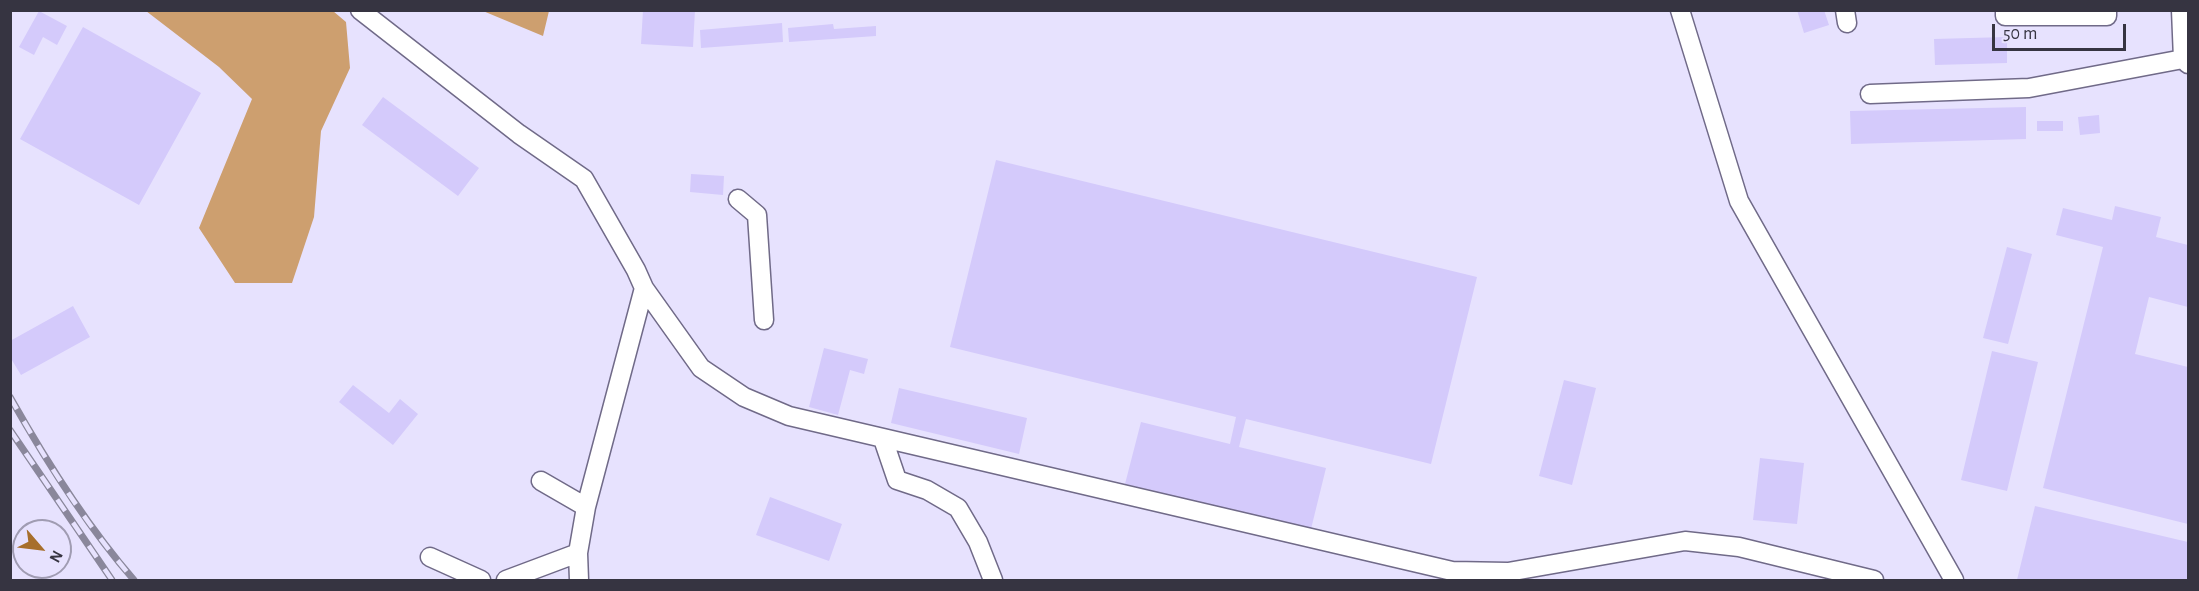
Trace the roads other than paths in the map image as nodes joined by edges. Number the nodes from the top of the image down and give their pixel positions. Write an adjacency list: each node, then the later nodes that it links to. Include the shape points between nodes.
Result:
1 (360, 10): 10 (street, via 519,134 584,178)
2 (1680, 10): 23 (street, via 1739,201)
3 (2005, 10): 6 (street, via 2005,16)
4 (2107, 10): 6 (street, via 2108,16)
5 (2181, 10): 7 (street)
6 (2040, 13)
7 (2186, 61): 8 (street, via 2028,88)
8 (1870, 94)
9 (738, 199): 11 (street, via 756,215)
10 (644, 288): 12 (street, via 701,368 744,397 789,416); 14 (street)
11 (764, 320)
12 (883, 439): 17 (street, via 1452,571 1508,572 1684,541 1739,547); 21 (street, via 897,480 927,490 958,508 978,542)
13 (541, 482): 14 (street)
14 (586, 507): 15 (street)
15 (578, 553): 19 (street); 20 (street)
16 (430, 557): 18 (street)
17 (1821, 574): 22 (street)
18 (482, 580)
19 (506, 580)
20 (579, 580)
21 (993, 580)
22 (1874, 580)
23 (1954, 580)

